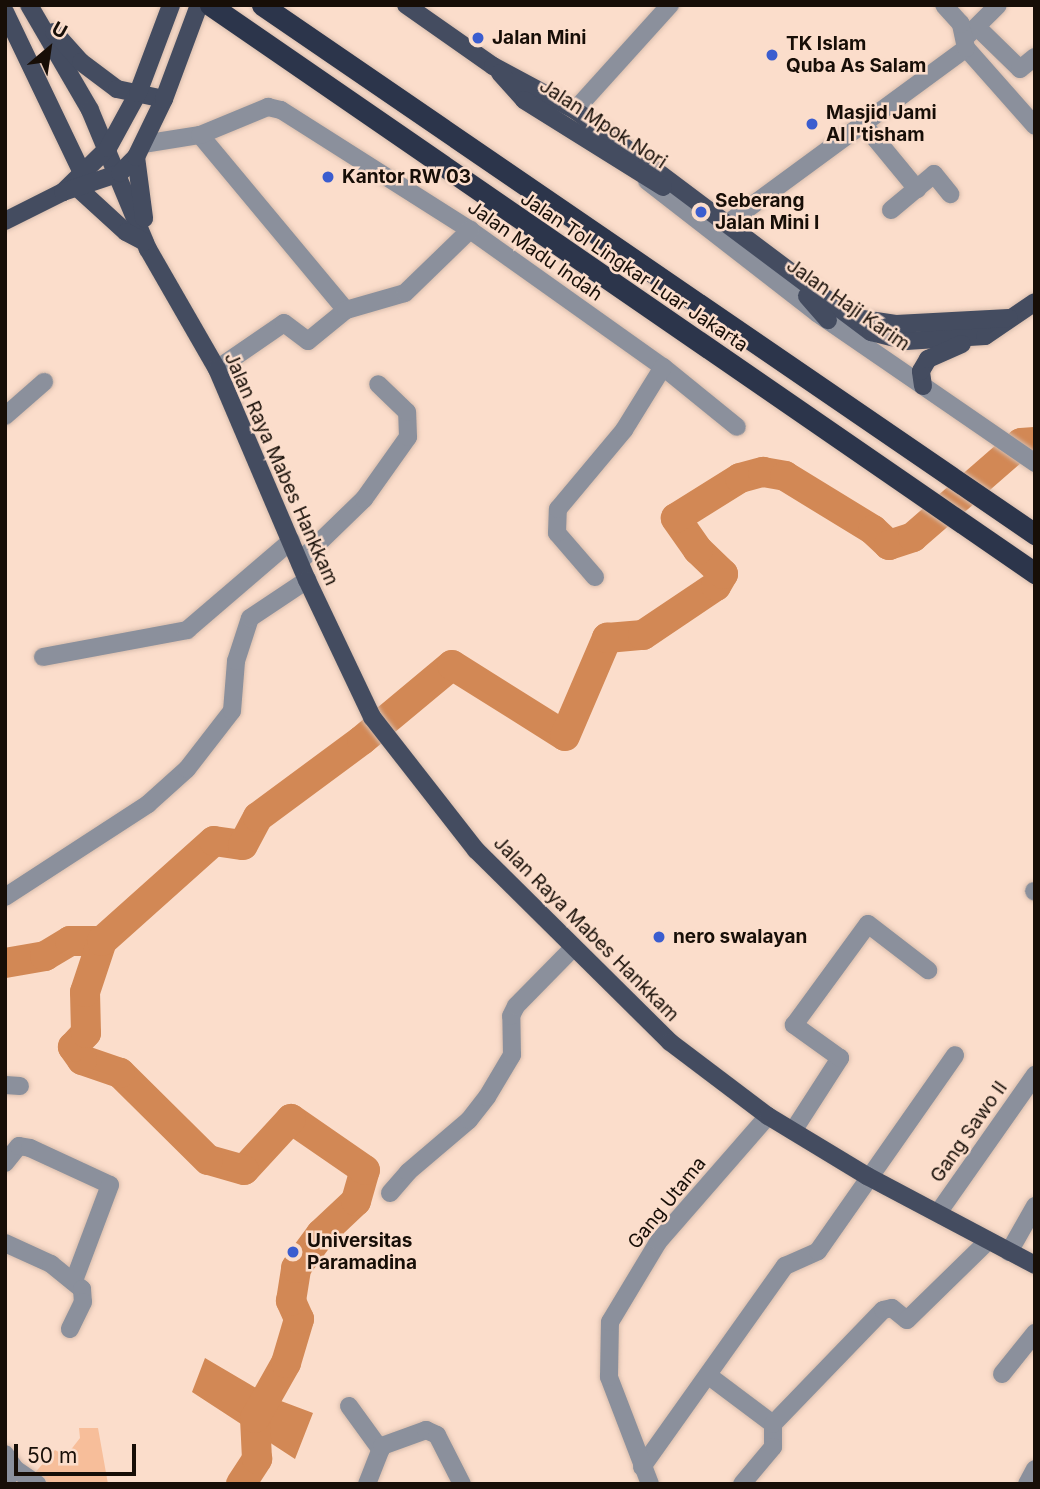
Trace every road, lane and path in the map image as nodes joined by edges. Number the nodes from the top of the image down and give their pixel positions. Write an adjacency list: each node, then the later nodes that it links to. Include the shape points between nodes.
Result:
1 (171, 5): 14 (main road)
2 (199, 5): 15 (main road)
3 (210, 5): 52 (highway, Jalan Tol Lingkar Luar Jakarta)
4 (262, 5): 49 (highway, Jalan Tol Lingkar Luar Jakarta)
5 (406, 5): 13 (main road, Jalan Mpok Nori)
6 (670, 5): 16 (street)
7 (944, 5): 11 (street)
8 (998, 5): 11 (street)
9 (32, 8): 14 (main road, via 102,79); 21 (main road, Jalan Raya Mabes Hankkam)
10 (5, 12): 25 (main road)
11 (969, 37): 12 (street, via 1020,69); 17 (street); 18 (street)
12 (1035, 57)
13 (493, 66): 16 (main road, Jalan Mpok Nori); 19 (main road, Jalan Mpok Nori, via 524,100)
14 (138, 93): 15 (main road); 21 (main road)
15 (164, 99): 22 (main road)
16 (575, 110): 19 (main road, Jalan Mpok Nori)
17 (865, 126): 26 (street); 31 (street)
18 (1035, 126)
19 (588, 131): 24 (main road, Jalan Mpok Nori); 28 (main road, Jalan Mpok Nori)
20 (200, 135): 22 (street, Jalan Madu Indah); 32 (street, Jalan Madu Indah, via 268,107 282,110); 36 (street)
21 (108, 148): 23 (main road, Jalan Raya Mabes Hankkam); 25 (main road)
22 (139, 151): 23 (main road); 33 (main road)
23 (120, 173): 25 (main road); 33 (main road, Jalan Raya Mabes Hankkam)
24 (641, 176): 28 (main road, Jalan Mpok Nori); 39 (street, Jalan Haji Karim)
25 (75, 185): 30 (main road); 33 (main road)
26 (917, 189): 27 (street, via 935,174); 29 (street)
27 (950, 194)
28 (700, 205): 31 (main road, Jalan Mpok Nori)
29 (891, 211)
30 (5, 221)
31 (724, 226): 34 (main road, Jalan Mpok Nori)
32 (470, 230): 36 (street, via 405,293); 41 (street, Jalan Madu Indah)
33 (146, 246): 42 (main road, Jalan Raya Mabes Hankkam)
34 (795, 279): 37 (main road, Jalan Mpok Nori); 39 (main road)
35 (1035, 302): 38 (main road, Jalan Mpok Nori)
36 (346, 310): 42 (street, via 308,341 284,323)
37 (849, 317): 38 (main road, Jalan Mpok Nori, via 896,324); 40 (main road, Jalan Mpok Nori, via 872,332 906,341)
38 (1009, 318): 40 (main road, Jalan Mpok Nori, via 1003,327)
39 (828, 320): 45 (street, Jalan Haji Karim)
40 (985, 336): 45 (main road, via 928,359 920,371)
41 (663, 366): 47 (street, Jalan Madu Indah); 53 (street, via 624,430 558,509 557,533)
42 (217, 369): 50 (main road, Jalan Raya Mabes Hankkam)
43 (44, 382): 46 (street)
44 (378, 384): 51 (street, via 407,412 408,437 364,499)
45 (923, 386): 48 (street, Jalan Haji Karim)
46 (5, 416)
47 (737, 427)
48 (1035, 463)
49 (1035, 534)
50 (291, 541): 51 (main road, Jalan Raya Mabes Hankkam); 55 (street, via 187,630)
51 (300, 561): 54 (main road, Jalan Raya Mabes Hankkam)
52 (1035, 573)
53 (595, 577)
54 (307, 580): 56 (street, via 250,618 236,661 232,711 187,769 148,804); 57 (main road, Jalan Raya Mabes Hankkam, via 372,717 476,850)
55 (43, 657)
56 (5, 897)
57 (572, 949): 61 (main road, Jalan Raya Mabes Hankkam, via 670,1042); 65 (street, via 516,1006 511,1016 512,1055 470,1120)
58 (928, 970): 62 (street, via 868,924 794,1025 840,1058)
59 (955, 1055): 64 (street)
60 (1035, 1075): 67 (street, Gang Sawo II)
61 (768, 1116): 62 (main road, Jalan Raya Mabes Hankkam); 80 (street, Gang Utama, via 658,1242 610,1322 609,1377)
62 (793, 1131): 64 (main road, Jalan Raya Mabes Hankkam)
63 (5, 1163): 72 (street, via 19,1146 30,1148 110,1185)
64 (867, 1176): 67 (main road, Jalan Raya Mabes Hankkam); 76 (street, via 814,1254 785,1266)
65 (390, 1193)
66 (1035, 1206): 70 (street)
67 (937, 1213): 68 (main road, Jalan Raya Mabes Hankkam)
68 (987, 1242): 70 (main road, Jalan Raya Mabes Hankkam); 78 (street, via 906,1320 892,1308 883,1310)
69 (5, 1244): 72 (street, via 51,1264)
70 (1009, 1252): 71 (main road, Jalan Raya Mabes Hankkam)
71 (1035, 1265)
72 (74, 1281): 73 (street, via 82,1289 83,1301)
73 (70, 1329)
74 (1035, 1333): 75 (street)
75 (1002, 1374)
76 (709, 1376): 78 (street); 80 (street)
77 (349, 1406): 79 (street)
78 (773, 1424): 87 (street, via 772,1447)
79 (381, 1450): 84 (street); 85 (street, via 395,1438 432,1432)
80 (642, 1467): 86 (street, Gang Utama)
81 (8, 1468): 83 (street)
82 (1035, 1469): 88 (street)
83 (37, 1484)
84 (367, 1484)
85 (462, 1484)
86 (650, 1484)
87 (742, 1484)
88 (1027, 1484)

